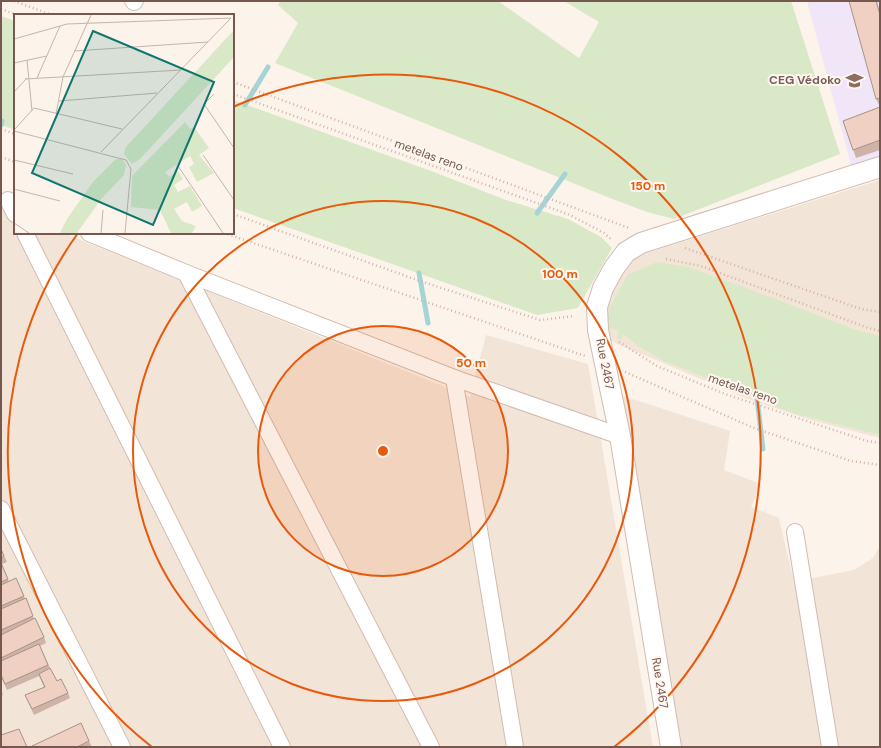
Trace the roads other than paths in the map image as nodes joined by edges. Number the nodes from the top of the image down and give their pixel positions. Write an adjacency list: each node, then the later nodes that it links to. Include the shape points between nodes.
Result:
1 (880, 167): 8 (street, Rue 2467, via 657,238 626,252 603,288 597,307 598,330)
2 (8, 200): 3 (street)
3 (14, 212)
4 (26, 234): 12 (street)
5 (91, 234): 6 (street)
6 (186, 273): 7 (street); 13 (street)
7 (454, 378): 8 (street); 14 (street)
8 (620, 436): 15 (street, Rue 2467)
9 (1, 509): 11 (street)
10 (795, 532): 16 (street)
11 (122, 747)
12 (282, 747)
13 (431, 747)
14 (515, 747)
15 (671, 747)
16 (830, 747)

